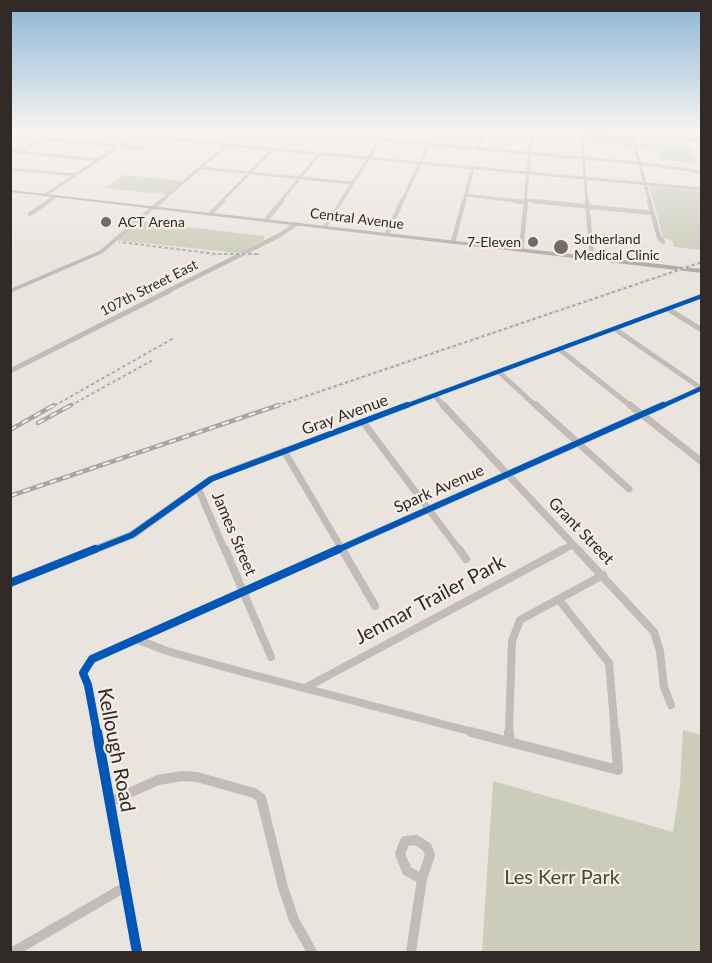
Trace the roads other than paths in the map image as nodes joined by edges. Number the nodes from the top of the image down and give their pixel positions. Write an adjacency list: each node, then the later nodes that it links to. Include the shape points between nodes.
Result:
1 (65, 175): 13 (street)
2 (192, 175): 25 (street)
3 (248, 175): 28 (street)
4 (269, 175): 14 (street)
5 (302, 175): 14 (street)
6 (357, 175): 16 (street)
7 (414, 175): 32 (street)
8 (471, 175): 21 (street)
9 (528, 175): 23 (street)
10 (550, 175): 15 (street)
11 (585, 175): 15 (street)
12 (642, 175): 17 (street)
13 (75, 176): 20 (street)
14 (300, 178): 16 (street); 29 (street)
15 (585, 178): 17 (street); 24 (street)
16 (352, 183): 31 (street)
17 (644, 183): 18 (street); 26 (street)
18 (702, 189)
19 (10, 191): 20 (main road, Central Avenue)
20 (45, 195): 22 (main road, Central Avenue)
21 (465, 195): 23 (street); 33 (street)
22 (57, 196): 25 (main road, Central Avenue); 27 (street)
23 (526, 201): 24 (street); 35 (street)
24 (588, 206): 26 (street); 36 (street)
25 (154, 207): 28 (main road, Central Avenue); 38 (street, via 101,252)
26 (652, 213): 34 (street)
27 (30, 214)
28 (210, 214): 29 (main road, Central Avenue)
29 (266, 220): 30 (main road, Central Avenue)
30 (296, 224): 31 (main road, Central Avenue); 44 (street, 107th Street East)
31 (325, 227): 32 (main road, Central Avenue)
32 (387, 234): 33 (main road, Central Avenue)
33 (453, 242): 35 (main road, Central Avenue)
34 (663, 242)
35 (521, 250): 36 (main road, Central Avenue)
36 (592, 258): 37 (main road, Central Avenue)
37 (702, 271)
38 (10, 291)
39 (702, 296): 40 (street, Gray Avenue)
40 (668, 309): 41 (street, Gray Avenue); 42 (street)
41 (615, 329): 43 (street, Gray Avenue); 46 (street)
42 (702, 330)
43 (559, 349): 45 (street, Gray Avenue); 48 (street)
44 (10, 371)
45 (499, 372): 47 (street, Gray Avenue); 50 (street)
46 (701, 389): 48 (street, Spark Avenue)
47 (435, 396): 49 (street, Gray Avenue); 53 (street, Grant Street)
48 (641, 415): 50 (street, Spark Avenue); 52 (street)
49 (363, 422): 51 (street, Gray Avenue); 56 (street)
50 (577, 442): 53 (street, Spark Avenue); 55 (street)
51 (284, 452): 54 (street, Gray Avenue, via 211,479); 58 (street)
52 (702, 462)
53 (507, 474): 56 (street, Spark Avenue); 57 (street, Grant Street)
54 (198, 488): 61 (street, Gray Avenue, via 132,535); 62 (street, James Street)
55 (629, 489)
56 (429, 509): 58 (street, Spark Avenue); 59 (street)
57 (572, 545): 60 (street, Grant Street); 68 (street, Jenmar Trailer Park)
58 (341, 548): 62 (street, Spark Avenue); 64 (street)
59 (466, 559)
60 (603, 575): 63 (street); 69 (street, Grant Street, via 654,632)
61 (10, 583)
62 (243, 592): 65 (street, Spark Avenue); 67 (street, James Street)
63 (560, 600): 70 (street, via 520,620 514,631); 70 (street, via 609,663 618,770)
64 (375, 606)
65 (188, 616): 66 (street, Kellough Road)
66 (136, 639): 68 (street, via 166,651); 71 (street, Kellough Road, via 92,659 83,673)
67 (271, 657)
68 (305, 687): 70 (street)
69 (671, 705)
70 (509, 742)
71 (109, 802): 73 (street, Kellough Road); 76 (street, via 158,780 182,776 197,777 261,798 283,887 294,920)
72 (422, 879): 77 (street)
73 (125, 887): 74 (street); 75 (street, Kellough Road)
74 (13, 952)
75 (137, 952)
76 (312, 952)
77 (411, 952)

